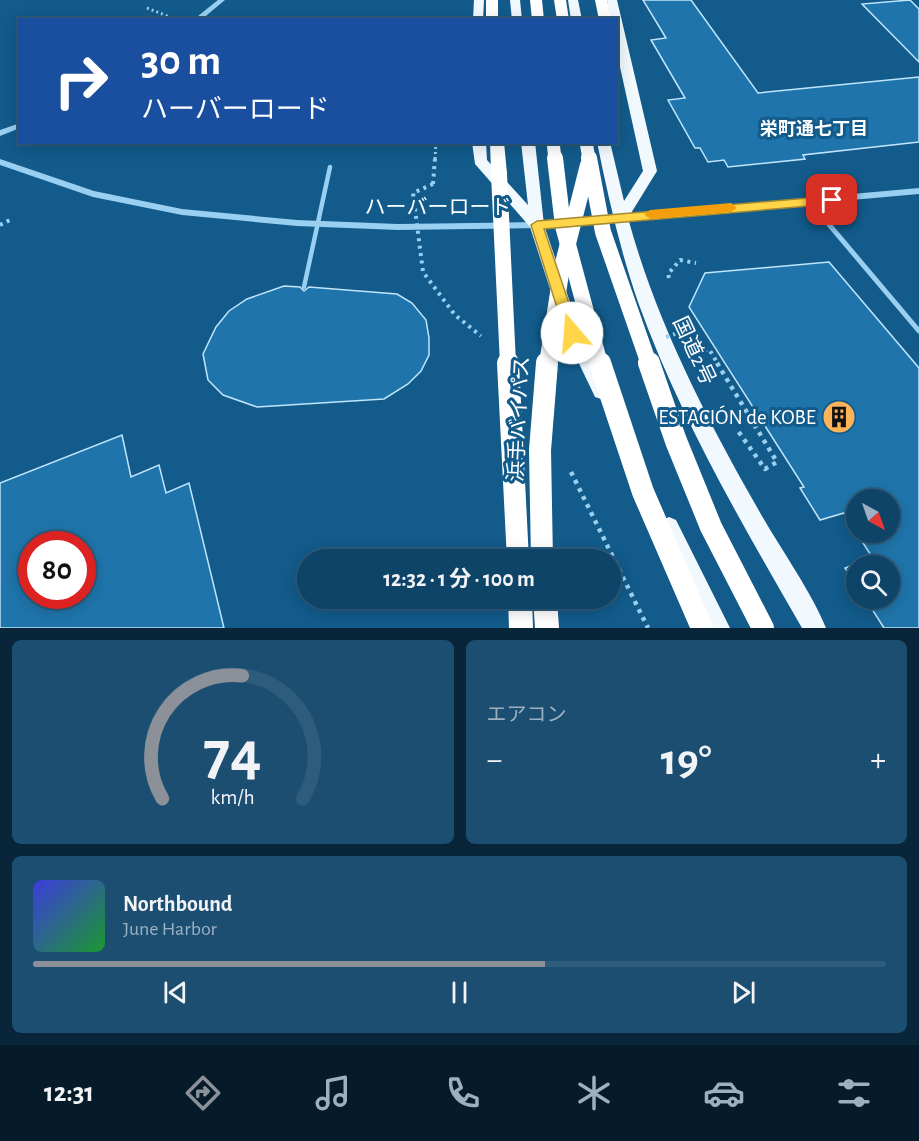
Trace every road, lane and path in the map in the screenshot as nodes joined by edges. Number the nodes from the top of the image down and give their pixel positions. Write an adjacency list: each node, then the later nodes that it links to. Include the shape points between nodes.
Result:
1 (222, 0): 12 (street)
2 (478, 0): 13 (highway)
3 (492, 0): 14 (highway)
4 (515, 0): 15 (highway)
5 (536, 0): 16 (highway)
6 (560, 0): 17 (highway)
7 (573, 0): 18 (highway)
8 (601, 0): 19 (highway)
9 (612, 0): 20 (highway)
10 (147, 8): 11 (path)
11 (171, 18)
12 (199, 18)
13 (478, 18)
14 (492, 18)
15 (517, 18)
16 (538, 18)
17 (563, 18)
18 (577, 18)
19 (605, 18)
20 (615, 18)
21 (618, 30): 37 (highway, via 650,171)
22 (18, 126): 23 (street)
23 (0, 134)
24 (436, 144): 34 (path)
25 (479, 144): 40 (highway, via 480,161)
26 (497, 144): 49 (highway, 浜手バイパス, bridge)
27 (528, 144): 40 (highway)
28 (553, 144): 57 (highway, bridge, via 563,226 609,396 643,492)
29 (586, 144): 59 (highway, bridge, via 603,232 676,441 711,527)
30 (593, 144): 50 (highway, 浜手バイパス, bridge, via 562,267 549,342 541,432)
31 (603, 144): 37 (highway, 国道2号)
32 (0, 162): 40 (street, ハーバーロード, via 93,194 182,212 398,227)
33 (330, 167): 43 (lane, bridge)
34 (433, 184)
35 (919, 191): 36 (street, ハーバーロード)
36 (810, 202): 37 (street, ハーバーロード); 45 (street)
37 (621, 217): 40 (street, ハーバーロード); 60 (highway, 国道2号, via 656,325 750,520)
38 (10, 220): 39 (path)
39 (0, 225)
40 (537, 225): 58 (highway, via 572,333)
41 (680, 260): 42 (path)
42 (696, 263)
43 (304, 287)
44 (687, 330): 46 (path)
45 (919, 331)
46 (691, 340)
47 (700, 360): 48 (path, via 696,351 709,349 777,462 765,469)
48 (734, 425)
49 (517, 549)
50 (542, 549)
51 (621, 572): 56 (path)
52 (520, 609): 54 (highway)
53 (546, 609): 55 (highway)
54 (521, 628)
55 (547, 628)
56 (648, 628)
57 (702, 628)
58 (718, 628)
59 (763, 628)
60 (815, 628)

